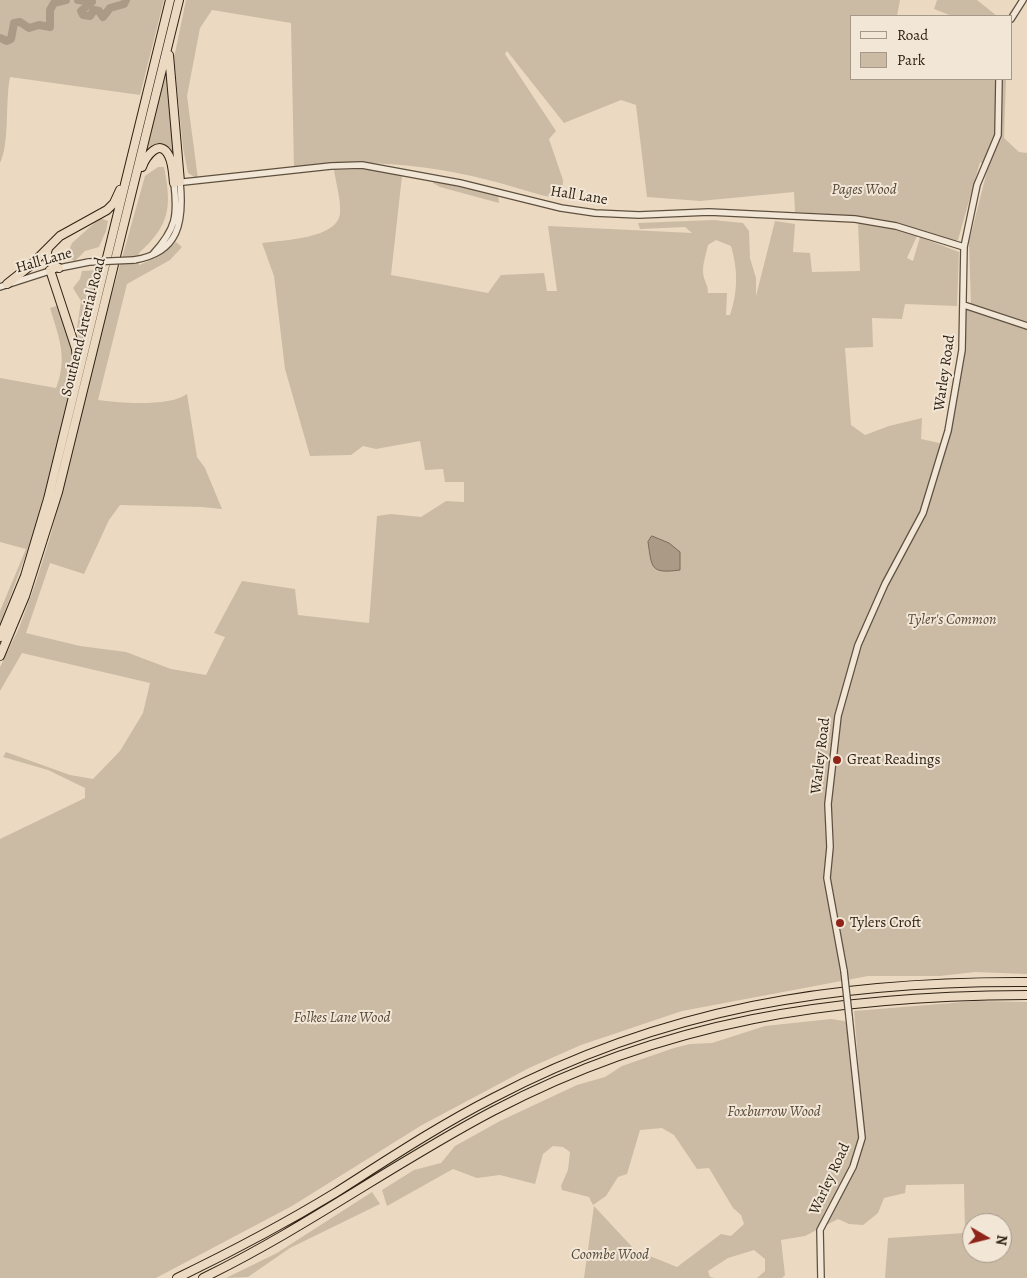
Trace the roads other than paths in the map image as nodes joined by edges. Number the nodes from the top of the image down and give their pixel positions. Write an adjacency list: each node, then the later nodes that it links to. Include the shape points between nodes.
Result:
1 (170, 0): 7 (highway, Southend Arterial Road)
2 (179, 0): 5 (highway, Southend Arterial Road)
3 (1023, 0): 4 (street)
4 (1012, 17)
5 (170, 36): 9 (highway, via 169,69); 11 (highway, Southend Arterial Road)
6 (999, 80): 13 (street, Warley Road, via 998,134 977,185)
7 (130, 166): 12 (highway, via 110,207 69,229); 20 (highway, Southend Arterial Road)
8 (190, 182): 9 (street, Hall Lane); 10 (street, Hall Lane); 13 (street, Hall Lane, via 362,165 595,213 716,212 855,219 896,226)
9 (177, 183): 10 (street, Hall Lane); 11 (highway, via 168,154 160,149 153,150 144,162); 14 (street, via 175,222)
10 (182, 195): 14 (street, Hall Lane, via 182,217 177,232 162,250)
11 (126, 213): 22 (highway, Southend Arterial Road, via 48,528 26,596)
12 (51, 244): 15 (highway, via 47,257); 17 (highway)
13 (964, 248): 18 (street, Warley Road)
14 (153, 254): 15 (street, Hall Lane, bridge, via 134,260 89,262)
15 (59, 268): 16 (street, Hall Lane)
16 (50, 270): 17 (street, Hall Lane); 20 (highway, via 76,349)
17 (4, 286)
18 (964, 305): 19 (street); 27 (street, Warley Road, bridge, via 959,375 948,431 926,504 866,627 838,716 828,804 830,847 827,878 844,971 862,1138 852,1167 820,1230)
19 (1027, 326)
20 (77, 381): 21 (highway, Southend Arterial Road, via 37,539)
21 (0, 637)
22 (0, 656)
23 (1027, 982): 25 (highway, via 914,984 791,998 703,1015 617,1042 555,1067 486,1101 290,1219)
24 (1027, 995): 26 (highway, via 905,998 816,1007 720,1026 616,1057 542,1087 471,1123 302,1225)
25 (177, 1278)
26 (203, 1278)
27 (820, 1278)

